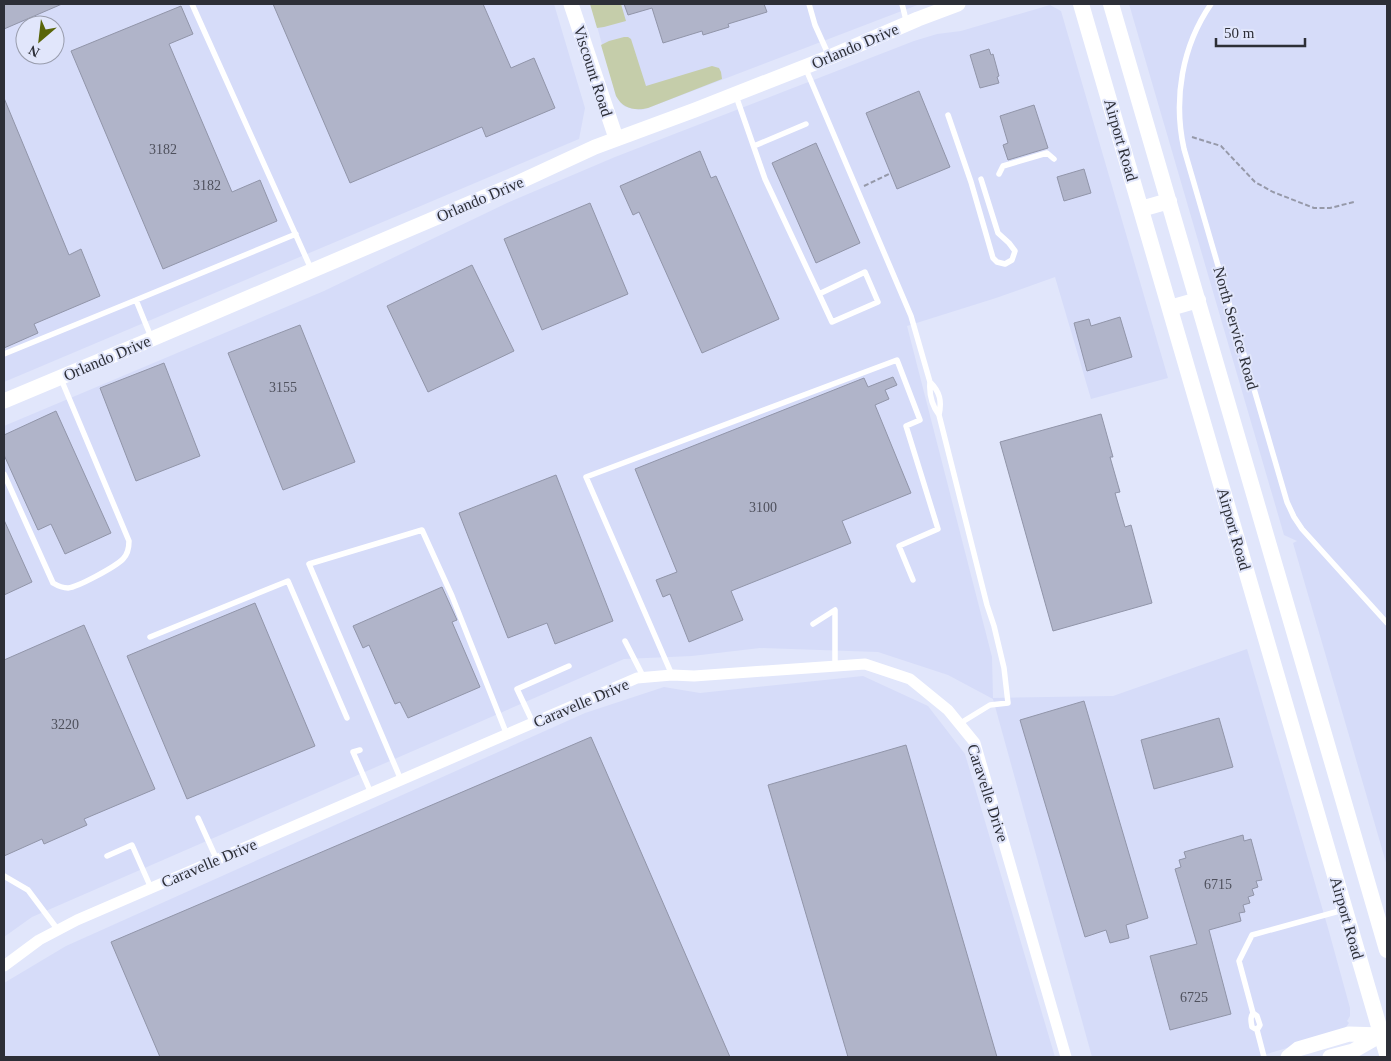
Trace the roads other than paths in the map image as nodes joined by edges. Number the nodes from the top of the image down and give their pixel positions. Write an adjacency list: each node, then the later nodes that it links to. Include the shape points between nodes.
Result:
1 (192, 4): 22 (lane)
2 (572, 4): 15 (street, Viscount Road)
3 (809, 4): 10 (lane)
4 (902, 4): 9 (lane)
5 (958, 4): 9 (street, Orlando Drive)
6 (1081, 4): 21 (main road, Airport Road)
7 (1112, 4): 20 (main road, Airport Road)
8 (1212, 4): 34 (lane, North Service Road, via 1189,48 1180,97 1181,134 1192,177 1287,502 1302,529)
9 (907, 24): 10 (street, Orlando Drive)
10 (830, 58): 11 (street, Orlando Drive)
11 (805, 67): 12 (street, Orlando Drive); 44 (lane, via 911,316 1002,660 1008,702 990,705)
12 (736, 94): 15 (street, Orlando Drive); 16 (lane)
13 (948, 115): 19 (lane, via 993,258 1005,264 1012,260 1014,252 998,233)
14 (806, 124): 16 (lane)
15 (616, 138): 23 (street, Orlando Drive)
16 (754, 146): 24 (lane)
17 (1054, 160): 18 (lane, via 1046,153 1004,166)
18 (999, 174)
19 (981, 179)
20 (1169, 201): 21 (main road); 26 (main road, Airport Road)
21 (1141, 209): 27 (main road, Airport Road)
22 (296, 234): 23 (lane); 25 (lane)
23 (312, 270): 28 (street, Orlando Drive)
24 (819, 294): 24 (lane, via 865,272 878,302 832,322)
25 (136, 300): 28 (lane); 29 (lane)
26 (1198, 300): 27 (main road); 56 (main road, Airport Road)
27 (1170, 308): 54 (main road, Airport Road)
28 (152, 339): 30 (street, Orlando Drive)
29 (4, 354)
30 (60, 378): 31 (street, Orlando Drive); 32 (lane, via 129,541 124,558 70,588 53,583)
31 (4, 401)
32 (4, 474)
33 (913, 580): 40 (lane, via 899,546 938,529 906,426 920,420 897,360 586,477)
34 (1387, 623)
35 (813, 624): 39 (lane, via 836,610)
36 (150, 637): 42 (lane, via 288,581)
37 (625, 641): 41 (lane)
38 (568, 666): 43 (lane, via 517,689)
39 (835, 666): 40 (street, Caravelle Drive); 44 (street, Caravelle Drive, via 865,664 910,679 948,710)
40 (672, 675): 41 (street, Caravelle Drive)
41 (644, 678): 43 (street, Caravelle Drive, via 637,678)
42 (347, 718)
43 (533, 723): 45 (street, Caravelle Drive)
44 (959, 724): 60 (street, Caravelle Drive, via 975,743)
45 (507, 734): 47 (street, Caravelle Drive); 47 (lane, via 422,530 309,564)
46 (360, 750): 48 (lane, via 353,752)
47 (402, 780): 48 (street, Caravelle Drive)
48 (371, 793): 51 (street, Caravelle Drive)
49 (198, 818): 51 (lane)
50 (107, 856): 53 (lane, via 132,845)
51 (217, 860): 53 (street, Caravelle Drive)
52 (4, 876): 55 (lane, via 28,890)
53 (151, 888): 55 (street, Caravelle Drive)
54 (1345, 909): 58 (main road, Airport Road); 61 (lane, via 1252,936 1239,961 1253,1013 1260,1025 1257,1030)
55 (58, 930): 57 (street, Caravelle Drive)
56 (1387, 950)
57 (4, 966)
58 (1384, 1034): 59 (main road, Airport Road); 62 (street, via 1349,1034 1298,1049); 63 (street, via 1353,1051)
59 (1387, 1054)
60 (1066, 1057)
61 (1264, 1057)
62 (1288, 1057)
63 (1330, 1057)

